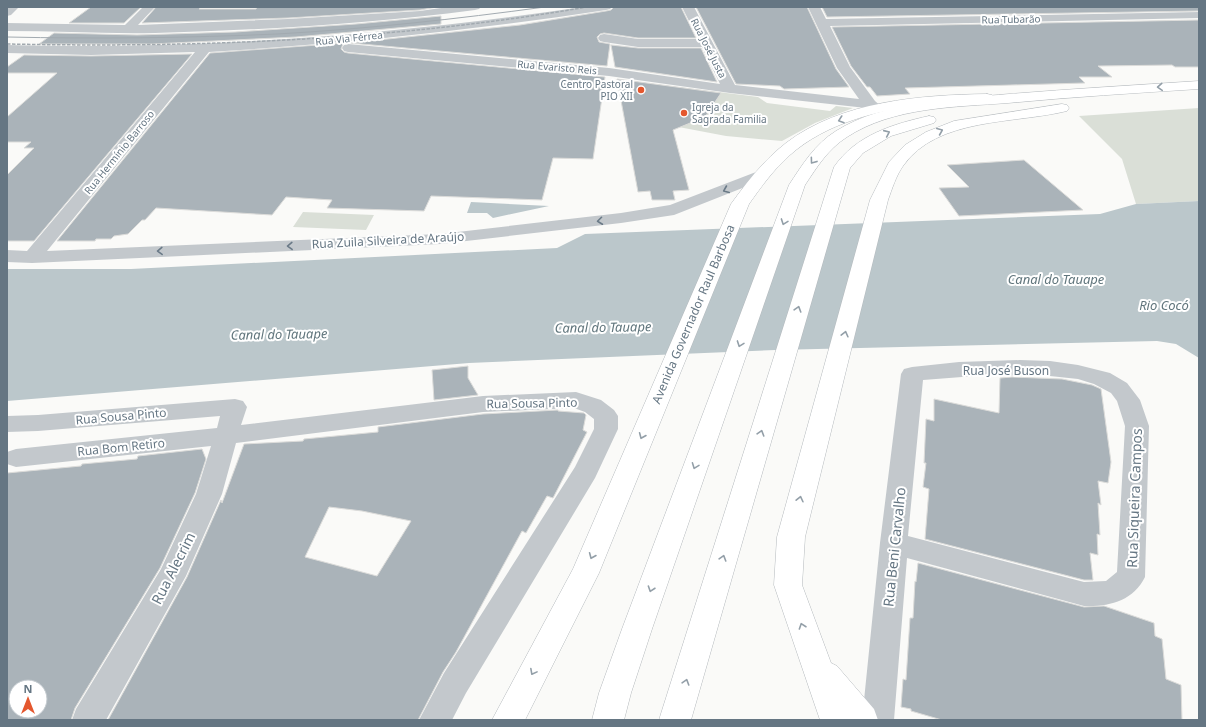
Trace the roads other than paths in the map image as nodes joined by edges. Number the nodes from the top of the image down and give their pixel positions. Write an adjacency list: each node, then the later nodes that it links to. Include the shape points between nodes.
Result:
1 (13, 7): 10 (street)
2 (149, 7): 16 (street)
3 (475, 7): 9 (street)
4 (606, 7): 18 (street, Rua Via Férrea, via 505,22)
5 (688, 7): 19 (street, Rua José Justa)
6 (814, 7): 14 (street)
7 (955, 7): 13 (street)
8 (1079, 7): 12 (street)
9 (420, 11): 16 (street, via 288,24)
10 (7, 13)
11 (1199, 15): 12 (street, Rua Tubarão)
12 (1093, 18): 13 (street, Rua Tubarão)
13 (969, 20): 14 (street, Rua Tubarão)
14 (822, 23): 27 (street, via 844,68)
15 (7, 27): 16 (street)
16 (129, 28)
17 (604, 38): 19 (street, via 638,43)
18 (291, 43): 20 (street, Rua Via Férrea); 23 (street, Rua Evaristo Reis, via 609,72)
19 (707, 43): 23 (street, Rua José Justa)
20 (205, 48): 21 (street, Rua Via Férrea, via 91,51); 32 (street, Rua Hermínio Barroso)
21 (7, 49)
22 (1199, 85): 24 (main road, Avenida Governador Raul Barbosa, one-way to 24)
23 (730, 89): 27 (street, Rua Evaristo Reis)
24 (1031, 97): 27 (main road, Avenida Governador Raul Barbosa, via 928,100); 45 (main road, Avenida Governador Raul Barbosa, one-way to 45, via 932,106 882,116 849,129 823,147 811,162 797,185 674,522)
25 (1199, 98): 26 (main road)
26 (1161, 101)
27 (873, 106): 30 (main road, Avenida Governador Raul Barbosa, one-way to 30, via 802,139 780,156)
28 (1078, 107): 29 (main road)
29 (1062, 108): 41 (main road, one-way to 29, via 788,585 791,537 879,200 895,165 911,148 931,135 954,125); 46 (main road, one-way to 29, via 842,167 857,150 886,133 922,121 1008,110)
30 (762, 176): 32 (street, Rua Zuila Silveira de Araújo, one-way to 32, via 674,210 440,239); 44 (main road, Avenida Governador Raul Barbosa, one-way to 44, via 740,204 585,573)
31 (7, 256): 32 (street, Rua Zuila Silveira de Araújo)
32 (32, 257)
33 (912, 374): 34 (street, Rua José Buson, via 999,368 1043,368); 40 (street, Rua Beni Carvalho)
34 (1100, 378): 40 (street, Rua Siqueira Campos, via 1119,387 1127,396 1137,426 1131,577 1120,589 1106,594 1084,594)
35 (235, 407): 36 (street, Rua Sousa Pinto); 38 (street, Rua Alecrim)
36 (38, 423): 37 (street, Rua Sousa Pinto); 39 (street)
37 (7, 424)
38 (226, 436): 39 (street, Rua Bom Retiro); 42 (street, Rua Alecrim, via 209,494 172,576); 43 (street, Rua Sousa Pinto, via 483,404 576,400 593,406 606,416 606,428 586,470 455,683)
39 (11, 465)
40 (894, 543): 49 (street, Rua Beni Carvalho)
41 (815, 663): 47 (main road); 48 (main road)
42 (88, 720)
43 (435, 720)
44 (508, 720)
45 (608, 720)
46 (675, 720)
47 (836, 720)
48 (862, 720)
49 (878, 720)

